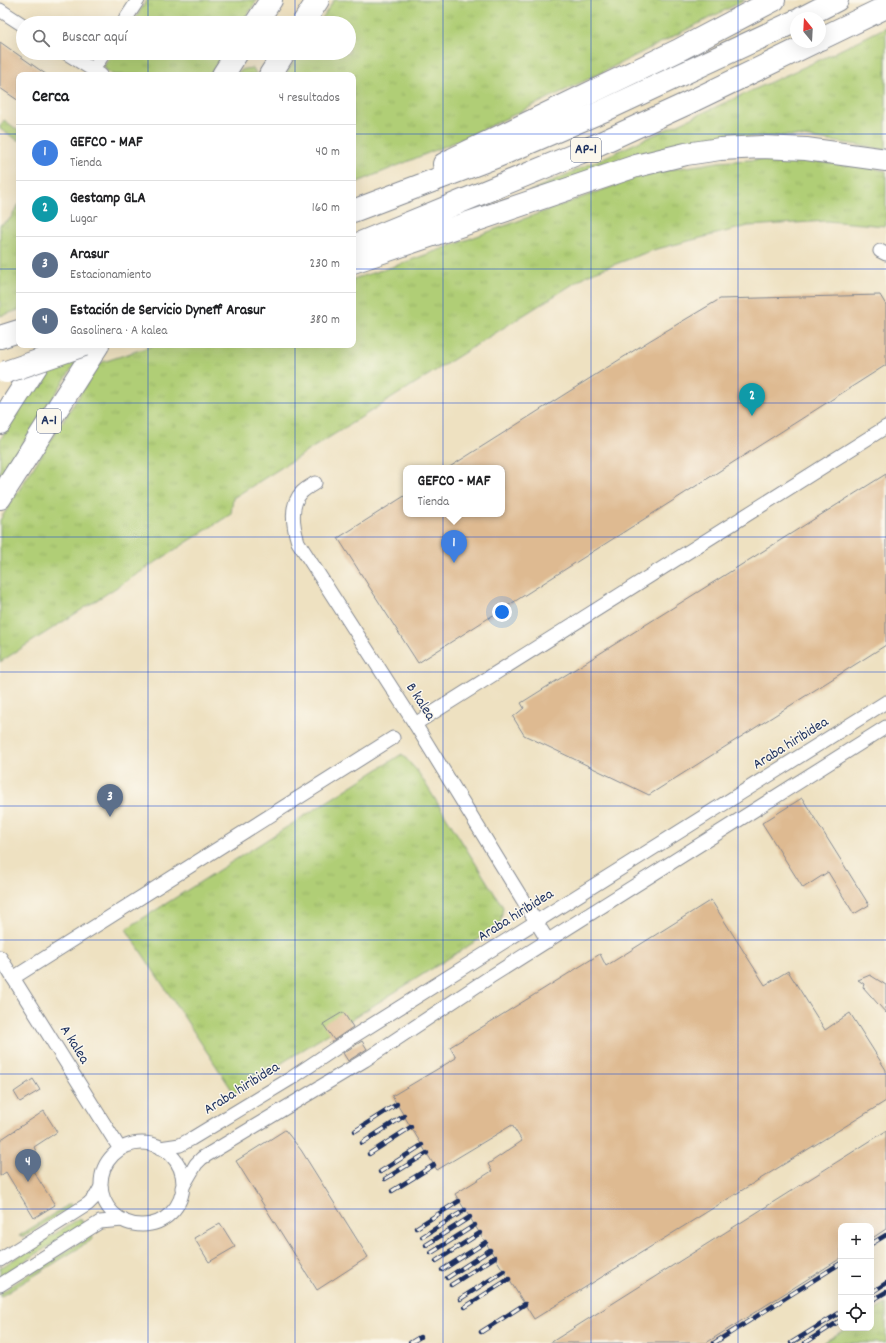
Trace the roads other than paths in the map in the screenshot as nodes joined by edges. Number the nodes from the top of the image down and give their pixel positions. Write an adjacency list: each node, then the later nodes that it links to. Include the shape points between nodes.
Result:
1 (138, 0): 9 (street)
2 (271, 0): 10 (highway)
3 (318, 0): 11 (highway)
4 (774, 0): 24 (highway, via 677,51 453,159)
5 (837, 0): 8 (highway)
6 (886, 7): 14 (highway)
7 (0, 10): 12 (street)
8 (814, 12)
9 (128, 16)
10 (261, 16)
11 (308, 16)
12 (16, 20)
13 (790, 24): 24 (highway, AP-1, via 603,111 498,156)
14 (826, 36)
15 (802, 48): 26 (highway, AP-1, via 579,153)
16 (77, 60): 20 (street)
17 (101, 60): 20 (street)
18 (233, 60): 21 (highway)
19 (280, 60): 22 (highway)
20 (97, 72)
21 (225, 72)
22 (272, 72)
23 (886, 160): 27 (highway, via 806,149 777,148 720,149 686,154 636,166)
24 (397, 194): 25 (highway, AP-1)
25 (356, 210)
26 (356, 245)
27 (356, 261)
28 (16, 332): 29 (highway)
29 (0, 337)
30 (48, 348): 34 (highway)
31 (75, 348): 33 (highway, bridge)
32 (96, 348): 37 (highway, A-1)
33 (3, 373)
34 (0, 423)
35 (886, 427): 39 (street)
36 (315, 483): 39 (street, B kalea, via 298,497 294,510 293,525 298,542)
37 (0, 498)
38 (886, 702): 42 (street, Araba hiribidea)
39 (415, 724): 42 (street, B kalea)
40 (886, 727): 43 (street)
41 (393, 738): 45 (street)
42 (536, 922): 43 (street, B kalea); 46 (street, Araba hiribidea, via 191,1139 180,1145)
43 (548, 941): 49 (street, via 365,1060 202,1158)
44 (0, 957): 45 (street, A kalea)
45 (13, 978): 47 (street, A kalea)
46 (160, 1148): 47 (street, via 147,1144 133,1144); 49 (street, via 178,1165 182,1176)
47 (120, 1149): 48 (street, via 105,1165)
48 (101, 1187): 50 (street, via 104,1200 112,1212); 51 (street, via 88,1204)
49 (182, 1188): 50 (street, via 177,1204 165,1217 154,1223 133,1224)
50 (123, 1220): 52 (street, via 100,1222)
51 (0, 1260)
52 (0, 1285)

